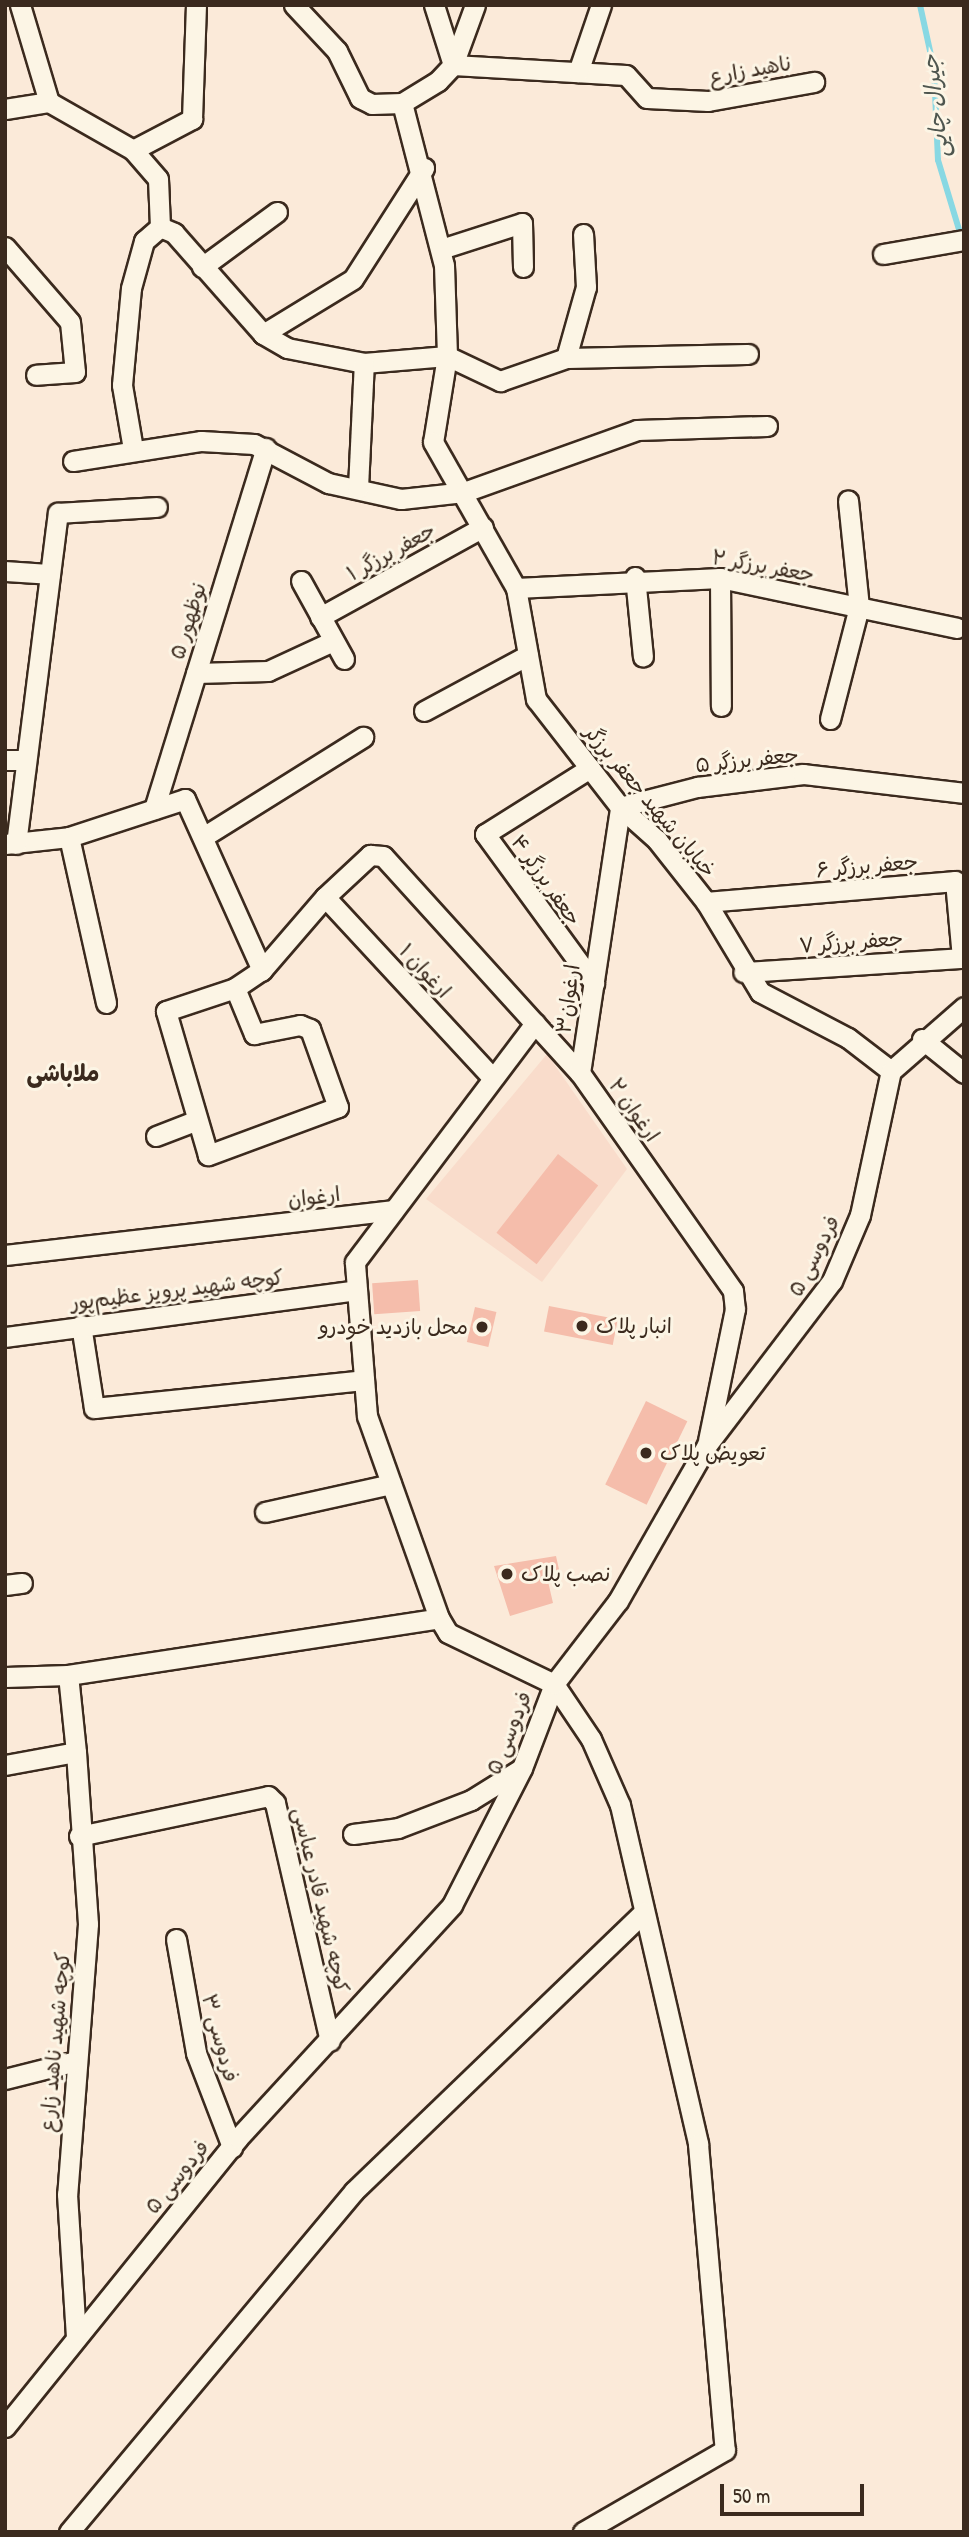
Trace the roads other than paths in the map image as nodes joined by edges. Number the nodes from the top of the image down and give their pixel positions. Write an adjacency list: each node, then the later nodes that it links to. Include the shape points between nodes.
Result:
1 (20, 5): 10 (street)
2 (196, 5): 13 (street, via 192,119)
3 (294, 5): 11 (street, via 337,51 360,98)
4 (434, 5): 7 (street)
5 (475, 5): 7 (street)
6 (601, 5): 8 (street)
7 (453, 65): 8 (street, ناهید زارع); 11 (street)
8 (578, 72): 9 (street, ناهید زارع, via 626,75 646,98 708,102)
9 (814, 82)
10 (49, 102): 12 (street); 13 (street)
11 (402, 103): 14 (street, خیابان شهید جعفر برزگر)
12 (5, 109)
13 (133, 150): 16 (street, via 158,178)
14 (424, 168): 20 (street, خیابان شهید جعفر برزگر); 24 (street, via 353,279)
15 (277, 212): 22 (street)
16 (160, 227): 22 (street, via 174,233); 32 (street, via 144,242 131,288 122,385)
17 (583, 234): 27 (street, via 586,287)
18 (957, 241): 21 (street)
19 (5, 247): 29 (street, via 70,322 75,372)
20 (441, 249): 23 (street, via 522,223); 26 (street, خیابان شهید جعفر برزگر)
21 (883, 254)
22 (202, 267): 24 (street)
23 (523, 267)
24 (263, 334): 28 (street, via 287,348)
25 (748, 354): 27 (street)
26 (447, 356): 27 (street, via 500,381); 28 (street); 35 (street, خیابان شهید جعفر برزگر, via 433,442)
27 (566, 358)
28 (363, 363): 34 (street)
29 (36, 375)
30 (767, 426): 35 (street, via 637,430)
31 (266, 448): 32 (street, via 201,441); 34 (street, via 328,483); 52 (street, نوظهور ۵)
32 (133, 449): 33 (street)
33 (73, 461)
34 (358, 488): 35 (street, via 401,499)
35 (464, 492): 38 (street, خیابان شهید جعفر برزگر)
36 (849, 501): 45 (street)
37 (157, 506): 40 (street, via 58,513)
38 (483, 527): 44 (street, خیابان شهید جعفر برزگر); 46 (street, جعفر برزگر ۱)
39 (5, 571): 40 (street)
40 (50, 574): 57 (street)
41 (635, 577): 42 (street, جعفر برزگر ۲); 44 (street, جعفر برزگر ۲); 50 (street)
42 (720, 578): 45 (street, جعفر برزگر ۲); 53 (street)
43 (301, 581): 46 (street)
44 (516, 588): 49 (street, خیابان شهید جعفر برزگر)
45 (859, 607): 47 (street, جعفر برزگر ۲); 55 (street)
46 (320, 617): 48 (street)
47 (957, 628)
48 (333, 641): 51 (street); 52 (street, via 268,671)
49 (528, 654): 54 (street); 58 (street, خیابان شهید جعفر برزگر, via 536,699)
50 (643, 657)
51 (344, 659)
52 (196, 673): 61 (street, نوظهور ۵)
53 (721, 706)
54 (424, 711)
55 (830, 719)
56 (363, 737): 63 (street)
57 (15, 760): 64 (street)
58 (590, 768): 60 (street, خیابان شهید جعفر برزگر); 70 (street, جعفر برزگر ۴, via 485,834)
59 (964, 793): 60 (street, جعفر برزگر ۵, via 803,774 697,787)
60 (620, 807): 66 (street, خیابان شهید جعفر برزگر, via 657,840); 70 (street, ارغوان۳)
61 (154, 809): 62 (street); 63 (street, via 185,799)
62 (69, 837): 64 (street); 72 (street)
63 (203, 837): 68 (street)
64 (10, 844)
65 (325, 897): 68 (street); 74 (street, ارغوان ۲, via 377,852); 79 (street, ارغوان ۱)
66 (706, 902): 67 (street, جعفر برزگر ۶, via 955,881); 69 (street, خیابان شهید جعفر برزگر)
67 (962, 958): 69 (street, جعفر برزگر ۷)
68 (262, 970): 71 (street)
69 (743, 972): 76 (street, خیابان شهید جعفر برزگر, via 760,992 848,1038)
70 (594, 984): 77 (street, ارغوان۳)
71 (235, 988): 80 (street, via 166,1011); 80 (street, via 254,1034 300,1025 310,1029 338,1107 212,1154 204,1151)
72 (106, 1003)
73 (964, 1007): 75 (street)
74 (535, 1023): 77 (street, ارغوان ۲); 79 (street)
75 (922, 1039): 76 (street); 78 (street)
76 (891, 1071): 88 (street, فردوسی ۵, via 860,1215 832,1281)
77 (580, 1073): 88 (street, ارغوان ۲, via 733,1290 736,1309)
78 (964, 1073)
79 (491, 1076): 82 (street)
80 (195, 1121): 81 (street)
81 (156, 1136)
82 (393, 1210): 83 (street, ارغوان); 84 (street, via 355,1262)
83 (5, 1255)
84 (355, 1290): 85 (street, کوچه شهید پرویز عظیم‌پور); 87 (street)
85 (81, 1325): 86 (street, کوچه شهید پرویز عظیم‌پور); 87 (street, via 94,1408)
86 (5, 1337)
87 (364, 1380): 89 (street, via 367,1416)
88 (707, 1445): 94 (street, فردوسی ۵, via 618,1601)
89 (391, 1484): 90 (street); 91 (street)
90 (265, 1512)
91 (439, 1618): 92 (street); 94 (street, via 448,1633)
92 (68, 1675): 93 (street); 95 (street, کوچه شهید ناهید زارع)
93 (5, 1677)
94 (554, 1684): 97 (street, فردوسی ۵); 100 (street, via 608,1772)
95 (76, 1752): 96 (street); 99 (street, کوچه شهید ناهید زارع)
96 (5, 1765)
97 (522, 1768): 98 (street, via 471,1800 398,1828); 102 (street, فردوسی ۵, via 452,1905)
98 (353, 1834)
99 (79, 1836): 102 (street, کوچه شهید قادر عباسی, via 268,1796 275,1803); 103 (street, کوچه شهید ناهید زارع, via 88,1924)
100 (644, 1912): 108 (street, via 354,2191); 109 (street, via 698,2144 725,2450)
101 (176, 1939): 105 (street, فردوسی ۳, via 196,2053)
102 (330, 2041): 105 (street, فردوسی ۵)
103 (72, 2062): 104 (street); 106 (street, کوچه شهید ناهید زارع, via 67,2194)
104 (5, 2079)
105 (232, 2147): 106 (street, فردوسی ۵)
106 (76, 2336): 107 (street, فردوسی ۵)
107 (5, 2427)
108 (69, 2532)
109 (583, 2532)

